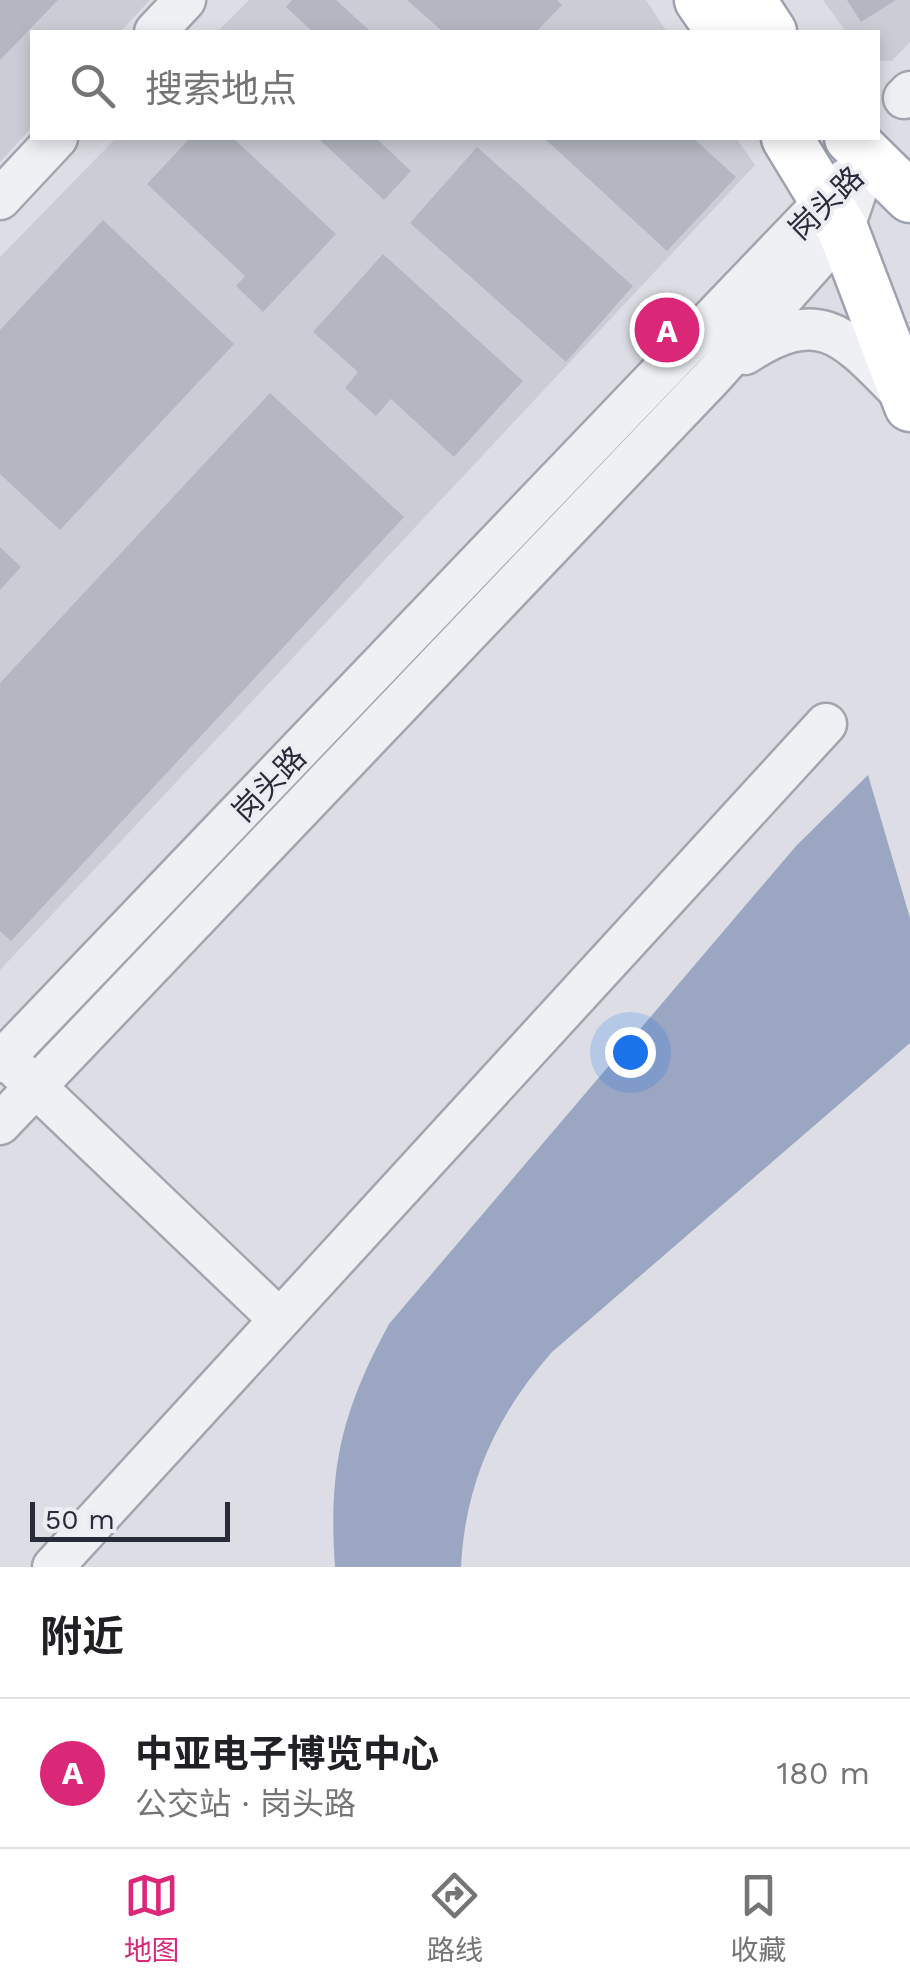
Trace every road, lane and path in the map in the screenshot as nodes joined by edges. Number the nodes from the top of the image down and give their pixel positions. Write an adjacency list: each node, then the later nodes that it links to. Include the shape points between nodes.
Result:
1 (185, 0): 4 (street)
2 (700, 0): 5 (main road)
3 (750, 0): 6 (main road)
4 (157, 30)
5 (721, 30)
6 (770, 30)
7 (56, 140): 11 (street)
8 (788, 140): 12 (main road)
9 (858, 148): 10 (main road); 12 (street, 岗头路)
10 (910, 197)
11 (0, 200)
12 (834, 214): 13 (street, 岗头路); 14 (main road); 16 (street, 岗头路, via 642,397)
13 (713, 376): 14 (street, via 774,335 802,326 833,332 859,350); 17 (street, 岗头路)
14 (909, 404)
15 (826, 724): 19 (street)
16 (2, 1056): 17 (street)
17 (35, 1088): 18 (street, 岗头路); 19 (street)
18 (0, 1124)
19 (278, 1318): 20 (street)
20 (54, 1567)

